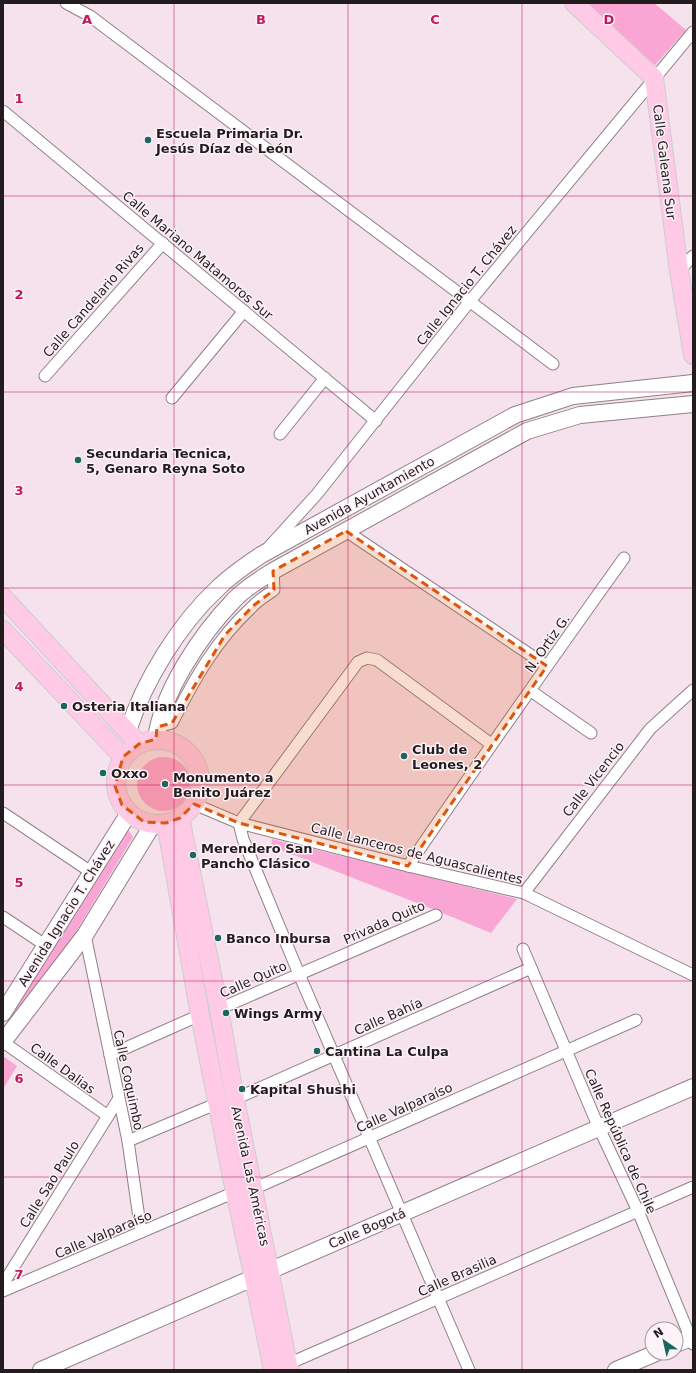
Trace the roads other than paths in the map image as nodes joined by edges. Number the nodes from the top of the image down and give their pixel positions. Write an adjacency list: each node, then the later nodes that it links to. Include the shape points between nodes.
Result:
1 (66, 3): 9 (street, via 90,16)
2 (574, 3): 4 (main road)
3 (693, 32): 4 (street, Calle Ignacio T. Chávez)
4 (654, 78): 8 (main road, Calle Galeana Sur); 9 (street, Calle Ignacio T. Chávez)
5 (3, 111): 6 (street, Calle Mariano Matamoros Sur)
6 (162, 243): 10 (street, Calle Mariano Matamoros Sur); 13 (street, Calle Candelario Rivas)
7 (693, 256): 8 (street)
8 (679, 271): 11 (main road, Calle Galeana Sur)
9 (470, 301): 12 (street); 18 (street, Calle Ignacio T. Chávez)
10 (244, 311): 14 (street, Calle Mariano Matamoros Sur); 16 (street)
11 (693, 355)
12 (553, 364)
13 (45, 376)
14 (325, 378): 18 (street, Calle Mariano Matamoros Sur); 19 (street)
15 (693, 383): 21 (main road, Avenida Ayuntamiento, via 573,396 515,414)
16 (172, 398)
17 (693, 404): 20 (main road, Avenida Ayuntamiento, via 580,415 527,430)
18 (376, 421): 21 (street, Calle Ignacio T. Chávez, via 317,494)
19 (280, 434)
20 (346, 531): 25 (street); 29 (main road, Avenida Ayuntamiento, via 273,570 234,600 210,627 176,680 161,714)
21 (261, 554): 29 (main road, Avenida Ayuntamiento, via 218,587 192,614 168,649 132,717)
22 (624, 558): 25 (street, N. Ortiz G.)
23 (3, 597): 29 (main road)
24 (3, 630): 31 (main road)
25 (547, 666): 26 (street, N. Ortiz G.)
26 (531, 690): 28 (street); 30 (street, N. Ortiz G.)
27 (693, 690): 39 (street, Calle Vicencio, via 650,729)
28 (591, 733)
29 (145, 735): 31 (main road); 32 (main road, via 180,746 192,756 200,774)
30 (491, 744): 36 (street, via 377,660 367,658 358,662); 37 (street, N. Ortiz G.)
31 (123, 757): 34 (main road, via 117,771 115,786 122,805)
32 (194, 804): 35 (main road, via 188,812); 36 (street, Calle Lanceros de Aguascalientes)
33 (3, 813): 38 (street)
34 (129, 813): 35 (main road, via 140,820); 38 (main road, Avenida Ignacio T. Chávez)
35 (166, 822): 42 (main road, Avenida Ignacio T. Chávez); 48 (main road, Avenida Las Américas); 50 (main road, Avenida Las Américas)
36 (239, 823): 37 (street, Calle Lanceros de Aguascalientes); 46 (street, via 243,839)
37 (408, 866): 39 (street, Calle Lanceros de Aguascalientes)
38 (91, 872): 43 (main road, Avenida Ignacio T. Chávez)
39 (524, 893): 47 (street, Calle Lanceros de Aguascalientes)
40 (436, 915): 46 (street, Privada Quito)
41 (3, 917): 43 (street)
42 (85, 935): 52 (main road, Avenida Ignacio T. Chávez); 54 (street, Calle Coquimbo)
43 (45, 946): 49 (main road, Avenida Ignacio T. Chávez)
44 (523, 949): 45 (street, Calle República de Chile)
45 (531, 968): 53 (street, Calle República de Chile); 55 (street, Calle Bahía)
46 (299, 974): 48 (street, Calle Quito); 55 (street)
47 (693, 975)
48 (219, 1009): 58 (main road, Avenida Las Américas)
49 (3, 1013)
50 (200, 1016): 54 (street); 58 (main road, Avenida Las Américas)
51 (636, 1020): 53 (street, Calle Valparaíso)
52 (3, 1042): 59 (street, Calle Dalias)
53 (566, 1050): 60 (street, Calle República de Chile); 61 (street, Calle Valparaíso)
54 (110, 1055): 57 (street, Calle Coquimbo)
55 (334, 1055): 58 (street, Calle Bahía); 61 (street)
56 (693, 1087): 60 (main road, Calle Bogotá)
57 (118, 1100): 59 (street, Calle Sao Paulo); 62 (street, Calle Coquimbo)
58 (227, 1101): 62 (street, Calle Bahía); 64 (main road, Avenida Las Américas); 65 (main road, Avenida Las Américas)
59 (108, 1116): 70 (street, Calle Sao Paulo)
60 (599, 1128): 66 (street, Calle República de Chile); 67 (main road, Calle Bogotá)
61 (369, 1138): 64 (street, Calle Valparaíso); 67 (street)
62 (128, 1141): 68 (street, Calle Coquimbo)
63 (693, 1187): 66 (street, Calle Brasilia)
64 (253, 1189): 69 (main road, Avenida Las Américas)
65 (235, 1192): 68 (street, Calle Valparaíso); 69 (main road, Avenida Las Américas)
66 (638, 1211): 72 (street, Calle Brasilia); 73 (street, Calle República de Chile)
67 (402, 1214): 69 (main road, Calle Bogotá); 72 (street)
68 (141, 1232): 71 (street, Calle Valparaíso)
69 (262, 1274): 75 (main road, Avenida Las Américas); 76 (main road, Calle Bogotá)
70 (3, 1284)
71 (3, 1292)
72 (438, 1298): 75 (street, Calle Brasilia); 77 (street)
73 (688, 1341)
74 (644, 1358): 78 (main road)
75 (277, 1368)
76 (41, 1370)
77 (469, 1370)
78 (616, 1370)

